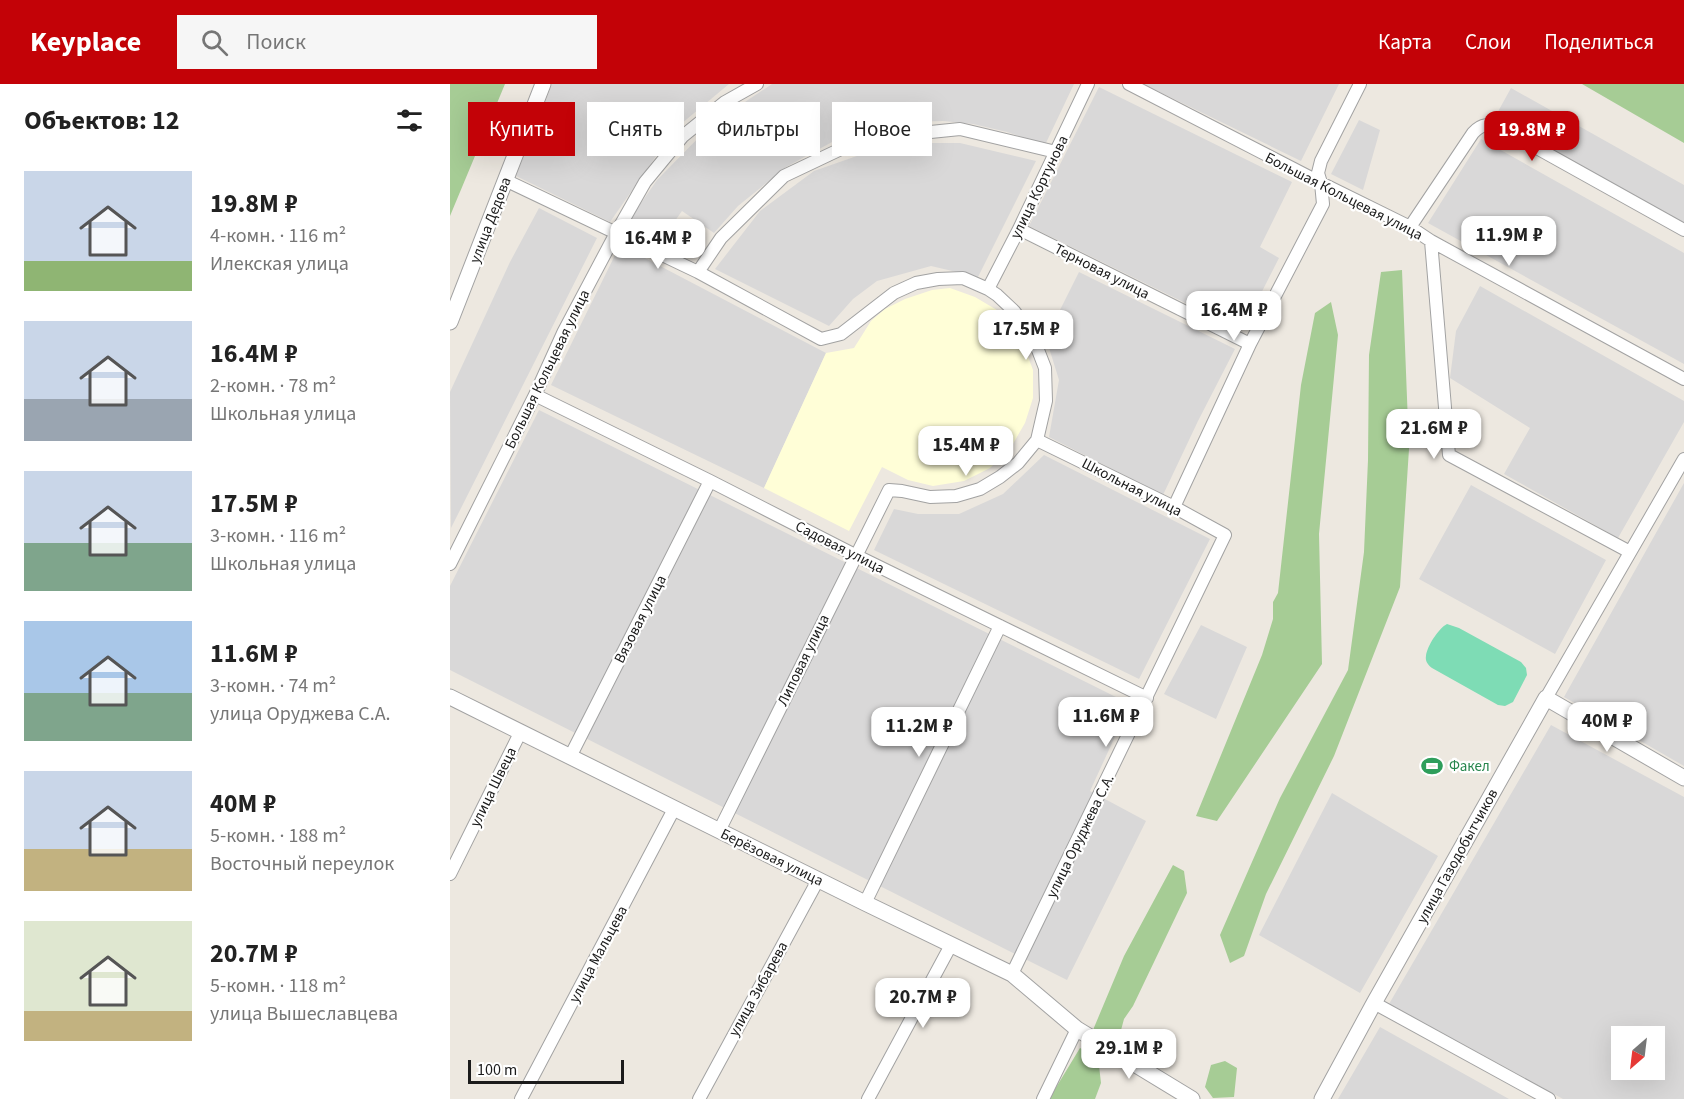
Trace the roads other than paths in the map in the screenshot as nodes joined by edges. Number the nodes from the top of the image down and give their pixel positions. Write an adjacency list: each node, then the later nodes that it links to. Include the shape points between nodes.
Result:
1 (543, 84): 7 (street, улица Дедова)
2 (757, 84): 12 (street, Большая Кольцевая улица, via 725,102 683,136 645,182)
3 (1088, 84): 6 (street, улица Кортунова)
4 (1129, 84): 8 (street, Большая Кольцевая улица)
5 (1360, 84): 8 (street, via 1321,161)
6 (1056, 152): 10 (street, улица Кортунова); 14 (street, via 960,129 861,139 784,176 721,238)
7 (505, 180): 12 (street); 16 (street, улица Дедова)
8 (1321, 183): 9 (street, Большая Кольцевая улица); 17 (street, via 1323,204)
9 (1410, 227): 11 (street, via 1473,133 1485,124 1501,128); 13 (street, Большая Кольцевая улица)
10 (1019, 229): 15 (street, улица Кортунова); 17 (street, Терновая улица)
11 (1684, 230)
12 (616, 233): 14 (street); 19 (street, Большая Кольцевая улица)
13 (1431, 241): 18 (street, Большая Кольцевая улица); 25 (street, via 1449,456)
14 (698, 272): 15 (street, via 821,339 841,333 894,293 916,283 963,278)
15 (988, 289): 20 (street, via 1014,311 1034,337 1045,368 1046,401)
16 (450, 322)
17 (1250, 344): 23 (street)
18 (1684, 379)
19 (535, 395): 22 (street, Садовая улица); 27 (street, Большая Кольцевая улица)
20 (1037, 440): 23 (street, Школьная улица); 26 (street, Липовая улица, via 1018,463 980,489 956,496 930,497 889,490)
21 (1684, 459): 25 (street, улица Газодобытчиков)
22 (710, 481): 26 (street, Садовая улица); 33 (street, Вязовая улица)
23 (1174, 507): 24 (street, Школьная улица)
24 (1225, 535): 30 (street, улица Оруджева С.А.)
25 (1630, 552): 31 (street, улица Газодобытчиков)
26 (855, 555): 28 (street, Садовая улица); 36 (street, Липовая улица)
27 (450, 564)
28 (1000, 626): 30 (street, Садовая улица); 39 (street)
29 (450, 697): 32 (street, Берёзовая улица)
30 (1147, 698): 41 (street, улица Оруджева С.А.)
31 (1546, 698): 34 (street); 42 (street, улица Газодобытчиков)
32 (520, 733): 33 (street, Берёзовая улица); 37 (street, улица Швеца)
33 (570, 757): 35 (street, Берёзовая улица)
34 (1684, 778)
35 (674, 809): 36 (street, Берёзовая улица); 44 (street, улица Мальцева)
36 (719, 831): 38 (street, Берёзовая улица)
37 (450, 874)
38 (818, 880): 39 (street, Берёзовая улица); 45 (street, улица Зибарева)
39 (865, 903): 40 (street, Берёзовая улица)
40 (951, 945): 41 (street, Берёзовая улица); 46 (street)
41 (1012, 974): 43 (street, Берёзовая улица)
42 (1374, 1003): 49 (street, улица Газодобытчиков); 50 (street)
43 (1080, 1031): 47 (street); 48 (street, Берёзовая улица)
44 (521, 1099)
45 (699, 1099)
46 (868, 1099)
47 (1043, 1099)
48 (1192, 1099)
49 (1322, 1099)
50 (1549, 1099)

